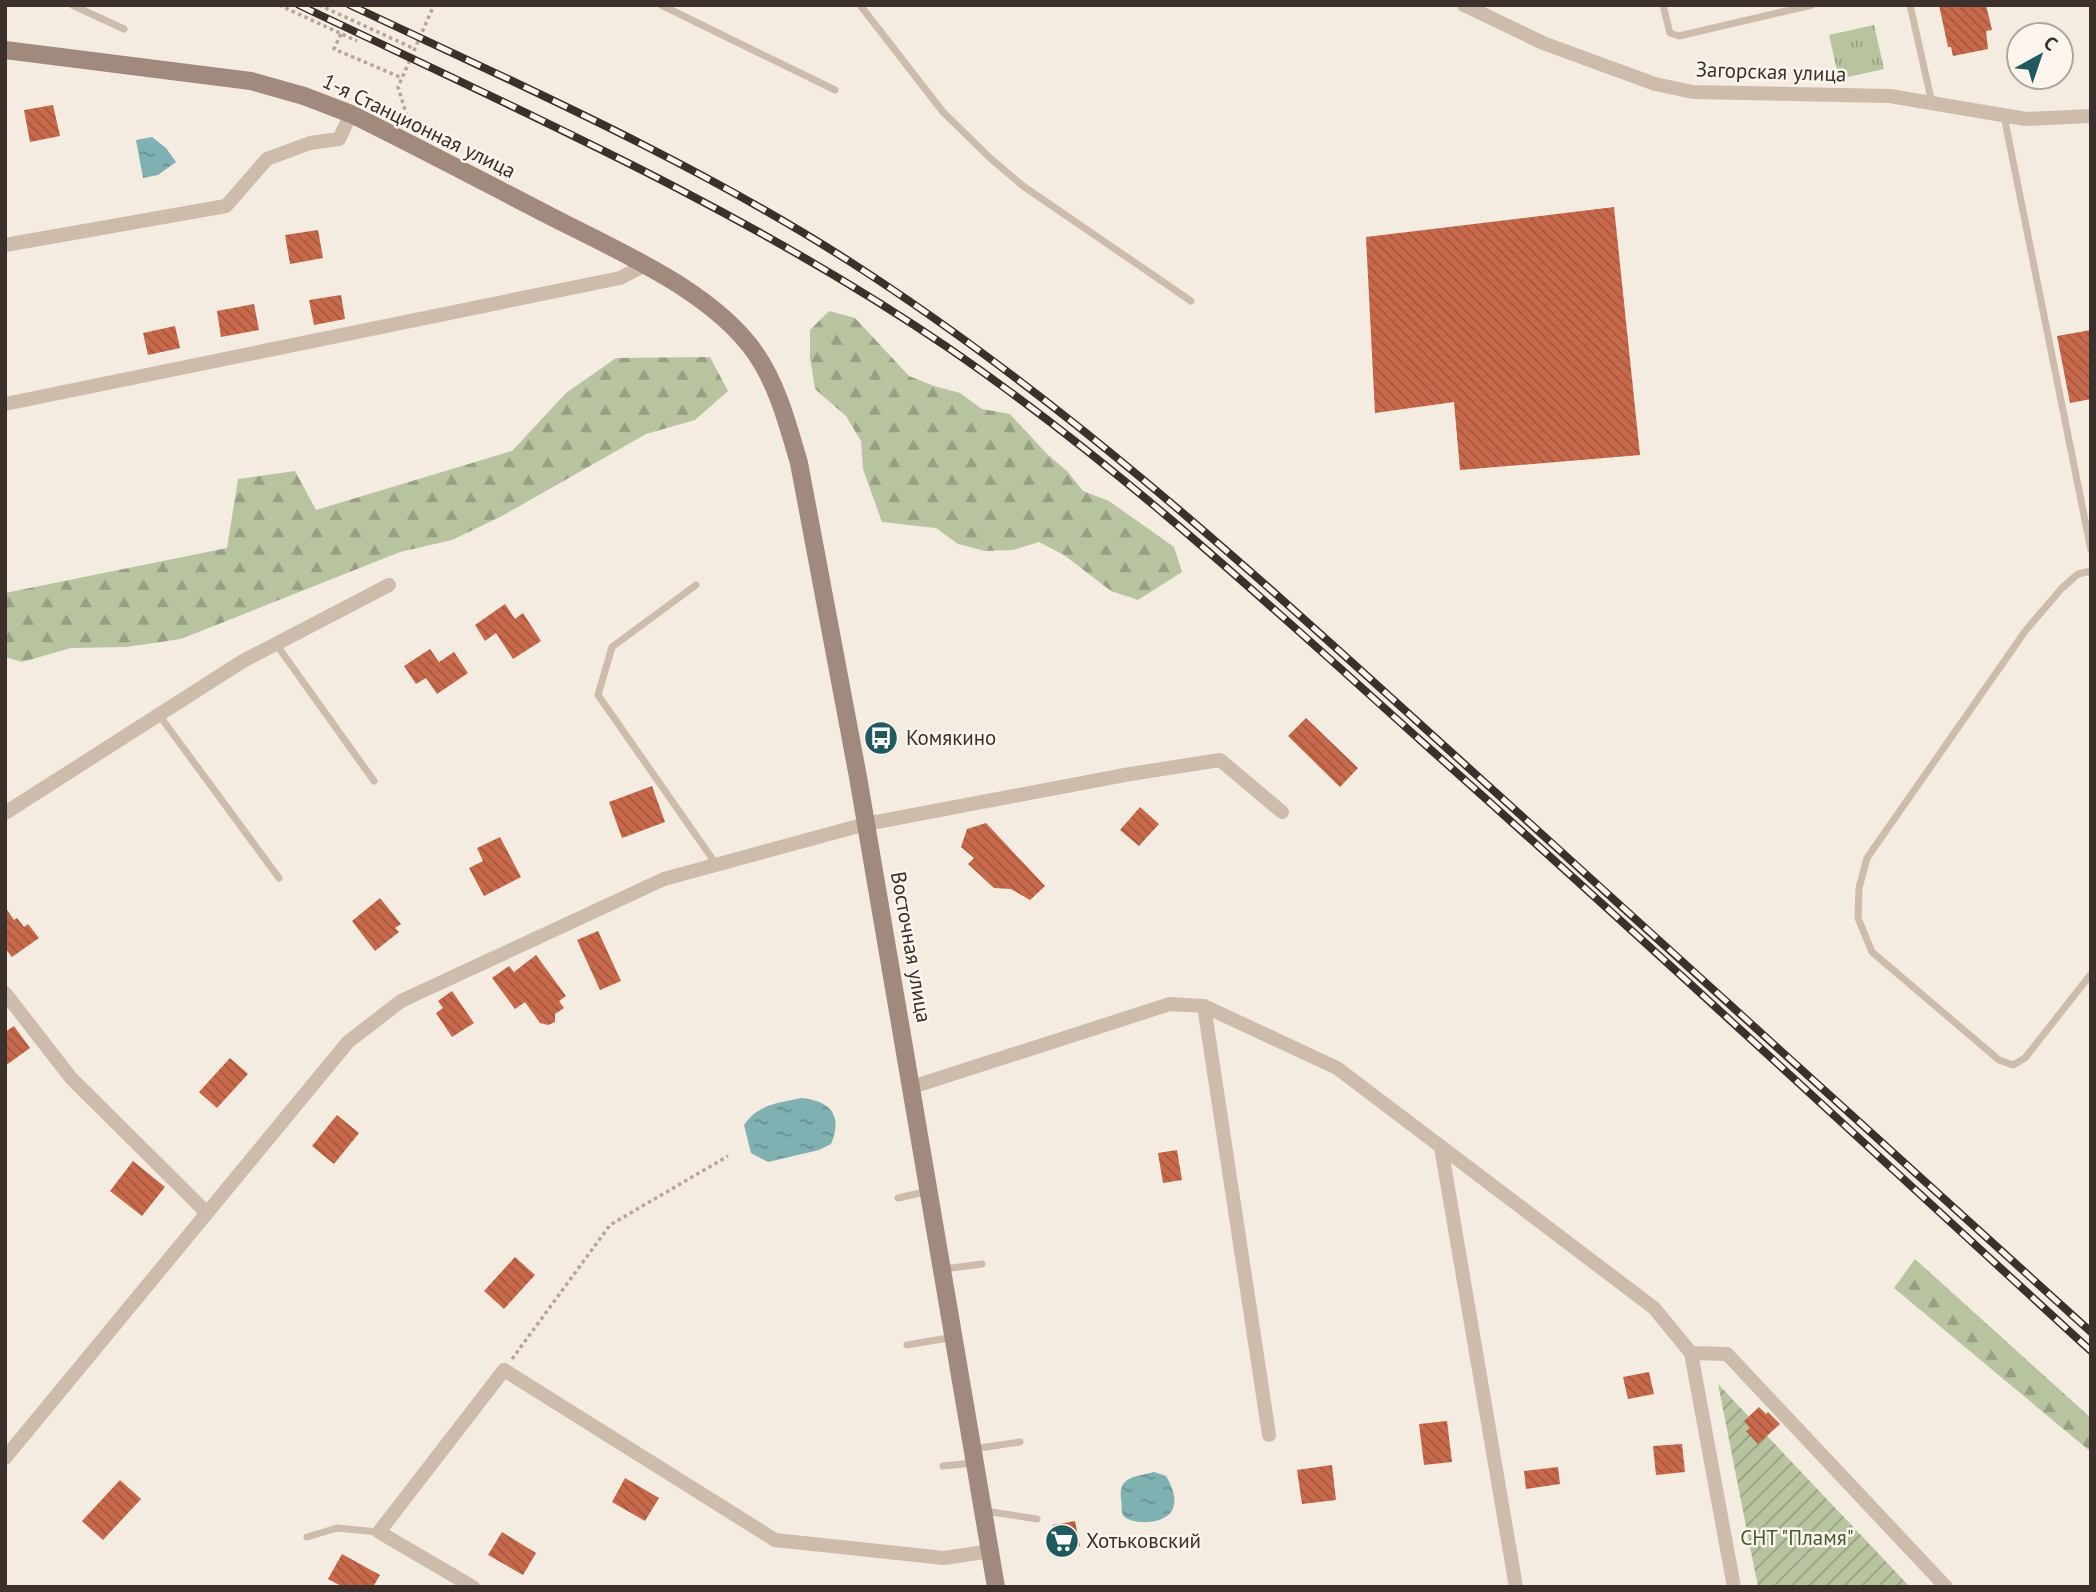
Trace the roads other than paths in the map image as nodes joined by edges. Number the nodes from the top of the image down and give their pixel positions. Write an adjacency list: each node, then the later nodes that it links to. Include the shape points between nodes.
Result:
1 (72, 5): 8 (lane)
2 (661, 5): 10 (lane)
3 (860, 5): 17 (lane, via 936,104 989,157 1023,186)
4 (1464, 5): 11 (street, Загорская улица, via 1543,43 1655,84 1693,92 1890,96)
5 (1663, 5): 6 (lane, via 1670,33 1679,36)
6 (1812, 5)
7 (1910, 5): 11 (lane)
8 (124, 29)
9 (5, 50): 12 (main road, 1-я Станционная улица, via 251,81)
10 (835, 90)
11 (1932, 103): 13 (street, Загорская улица)
12 (351, 114): 15 (street, via 339,139 310,143 267,159 226,206); 16 (main road, 1-я Станционная улица)
13 (2004, 115): 14 (street, Загорская улица, via 2026,119); 20 (lane)
14 (2091, 116)
15 (5, 245)
16 (645, 265): 18 (main road, 1-я Станционная улица); 19 (street, via 620,278)
17 (1191, 300)
18 (737, 330): 29 (main road, Восточная улица, via 757,354 772,384 799,463)
19 (5, 404)
20 (2091, 550)
21 (2091, 571): 32 (lane, via 2078,574 2062,588 2026,630 1867,858 1858,918 1872,952 1999,1060 2013,1065 2025,1058)
22 (388, 585): 24 (street)
23 (696, 585): 30 (lane, via 612,647 598,695)
24 (276, 644): 25 (street); 26 (lane)
25 (159, 715): 28 (street); 31 (lane)
26 (374, 782)
27 (1282, 812): 29 (street, via 1220,760)
28 (5, 813)
29 (866, 824): 30 (street); 35 (main road, Восточная улица)
30 (716, 865): 39 (street, via 664,879 401,1001 348,1042)
31 (279, 878)
32 (2091, 974)
33 (5, 993): 39 (street, via 71,1078)
34 (1204, 1006): 35 (street, via 1170,1004); 36 (street, via 1337,1068); 45 (street)
35 (912, 1087): 37 (main road, Восточная улица)
36 (1441, 1147): 44 (street, via 1654,1308); 57 (street)
37 (930, 1191): 38 (lane); 41 (main road, Восточная улица)
38 (898, 1198)
39 (206, 1212): 48 (street)
40 (982, 1264): 41 (lane)
41 (943, 1269): 42 (main road, Восточная улица)
42 (954, 1338): 43 (lane); 47 (main road, Восточная улица)
43 (907, 1345)
44 (1691, 1353): 58 (street); 59 (street, via 1727,1354)
45 (1269, 1435)
46 (1020, 1442): 47 (lane)
47 (975, 1456): 49 (lane); 50 (main road, Восточная улица)
48 (5, 1458)
49 (943, 1466)
50 (984, 1511): 51 (lane); 54 (main road, Восточная улица)
51 (1037, 1519)
52 (379, 1532): 53 (lane, via 337,1528); 54 (street, via 504,1370 775,1539 944,1558); 55 (street)
53 (307, 1537)
54 (991, 1551): 56 (main road, Восточная улица)
55 (473, 1587)
56 (996, 1587)
57 (1517, 1587)
58 (1734, 1587)
59 (1946, 1587)

